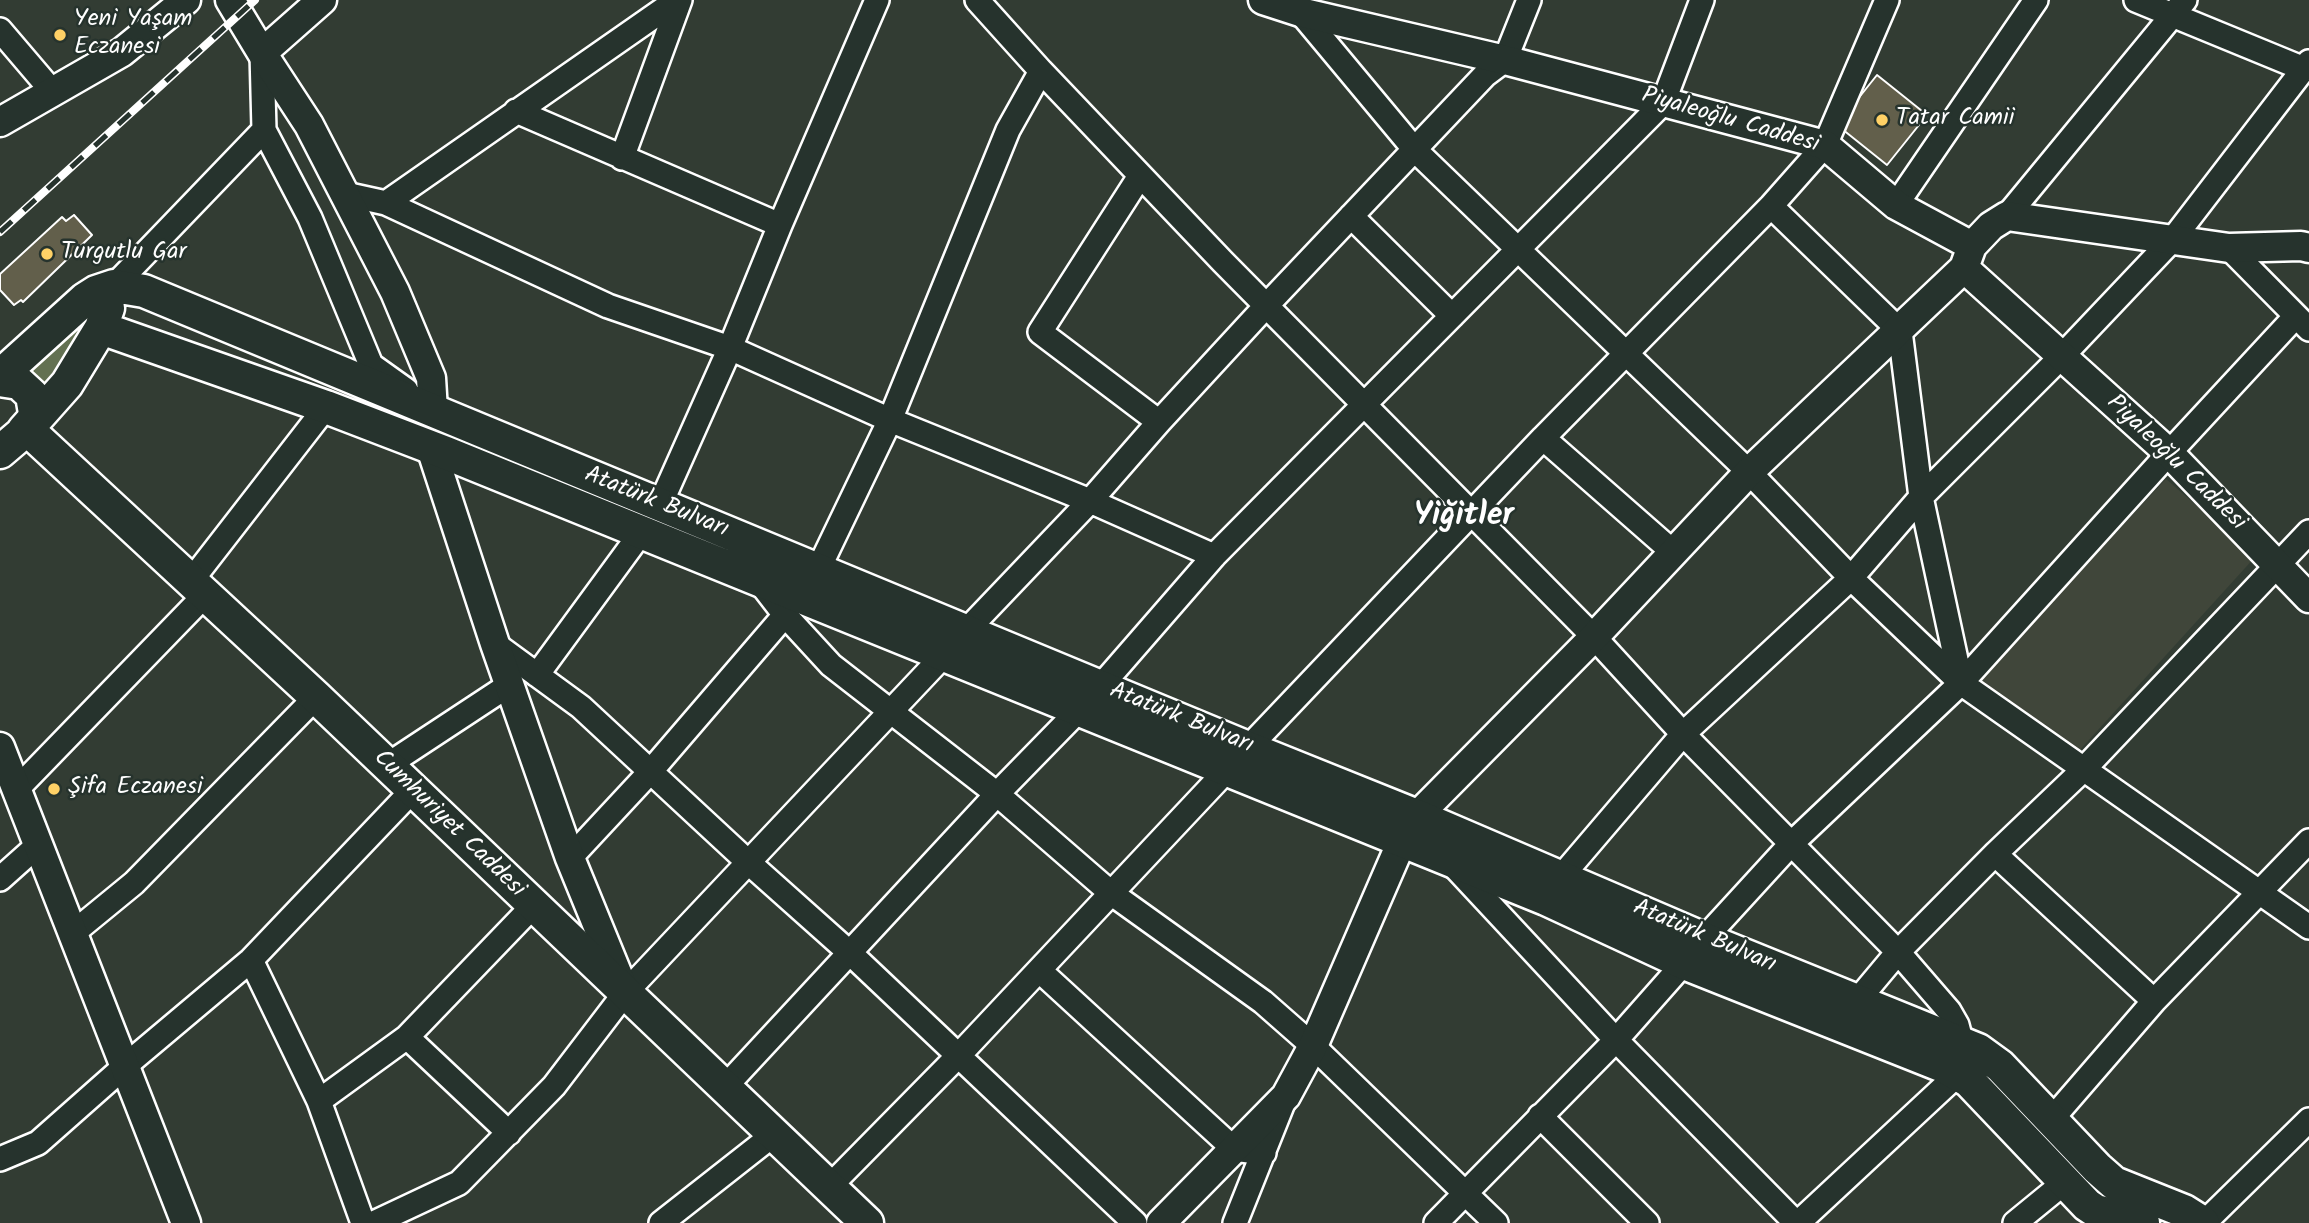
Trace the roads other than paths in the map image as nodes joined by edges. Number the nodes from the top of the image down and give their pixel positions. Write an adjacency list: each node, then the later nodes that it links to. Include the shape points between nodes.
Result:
1 (186, 0): 20 (street, via 122,52)
2 (230, 0): 16 (street)
3 (322, 0): 16 (street)
4 (679, 0): 22 (street); 27 (street)
5 (877, 0): 35 (street)
6 (977, 0): 19 (street)
7 (1263, 0): 14 (street, Piyaleoğlu Caddesi)
8 (1529, 0): 17 (street)
9 (1702, 0): 21 (street)
10 (1887, 0): 25 (street)
11 (2036, 0): 31 (street)
12 (2136, 0): 13 (street)
13 (2179, 7): 18 (street); 34 (street)
14 (1300, 12): 17 (street, Piyaleoğlu Caddesi); 26 (street)
15 (0, 30): 20 (street)
16 (262, 53): 24 (street); 29 (street, via 309,125)
17 (1505, 60): 21 (street, Piyaleoğlu Caddesi); 26 (street, via 1485,75)
18 (2307, 65): 36 (street)
19 (1041, 71): 28 (street); 54 (street, via 1008,130)
20 (52, 91): 23 (street)
21 (1663, 103): 25 (street, Piyaleoğlu Caddesi); 37 (street)
22 (516, 111): 27 (street); 30 (street)
23 (0, 122)
24 (264, 130): 41 (street); 53 (street, via 310,218 372,365)
25 (1825, 145): 31 (street, Piyaleoğlu Caddesi); 32 (street)
26 (1415, 150): 33 (street); 37 (street)
27 (622, 158): 35 (street)
28 (1140, 176): 42 (street); 55 (street, via 1040,332)
29 (345, 194): 30 (street); 53 (street, via 395,292 431,378)
30 (386, 203): 47 (street, via 608,306)
31 (1896, 205): 40 (street, Piyaleoğlu Caddesi)
32 (1771, 206): 46 (street); 48 (street)
33 (1351, 216): 42 (street); 43 (street)
34 (2007, 216): 36 (street); 40 (street, via 1991,226)
35 (780, 225): 47 (street)
36 (2173, 239): 38 (street); 49 (street)
37 (1517, 248): 43 (street); 48 (street)
38 (2229, 248): 39 (street); 44 (street)
39 (2309, 248)
40 (1968, 257): 46 (street); 49 (street, Piyaleoğlu Caddesi)
41 (114, 286): 45 (main road); 50 (main road, via 85,299); 53 (main road, Atatürk Bulvarı, via 144,292)
42 (1266, 306): 51 (street); 55 (street)
43 (1452, 316): 51 (street)
44 (2302, 323): 60 (street)
45 (102, 328): 52 (main road, Atatürk Bulvarı); 56 (main road, via 67,384)
46 (1900, 331): 61 (street); 62 (street)
47 (730, 348): 54 (street); 64 (street)
48 (1624, 353): 57 (street); 61 (street)
49 (2062, 356): 60 (street, Piyaleoğlu Caddesi); 62 (street)
50 (0, 378): 56 (main road, via 19,383 32,395 35,413)
51 (1363, 406): 65 (street); 69 (street)
52 (326, 407): 58 (main road, Atatürk Bulvarı); 73 (street)
53 (433, 411): 64 (main road, Atatürk Bulvarı)
54 (890, 420): 63 (street); 71 (street)
55 (1158, 422): 63 (street)
56 (13, 433): 59 (main road); 73 (main road, Cumhuriyet Caddesi)
57 (1543, 438): 65 (street); 68 (street)
58 (431, 448): 67 (main road, Atatürk Bulvarı); 78 (street)
59 (0, 452)
60 (2169, 453): 70 (street, Piyaleoğlu Caddesi); 81 (street)
61 (1749, 472): 68 (street); 72 (street)
62 (1921, 497): 72 (street); 81 (street)
63 (1090, 501): 69 (street); 76 (street)
64 (660, 505): 67 (main road); 71 (main road, Atatürk Bulvarı)
65 (1471, 514): 77 (street); 89 (street)
66 (2309, 532): 70 (street)
67 (641, 533): 75 (main road, Atatürk Bulvarı, via 758,580); 80 (street)
68 (1673, 552): 77 (street)
69 (1214, 556): 83 (street)
70 (2276, 565): 74 (street, Piyaleoğlu Caddesi); 91 (street)
71 (818, 570): 75 (main road); 76 (main road, Atatürk Bulvarı)
72 (1851, 578): 81 (street); 87 (street)
73 (198, 588): 84 (main road, Cumhuriyet Caddesi); 93 (street)
74 (2309, 598)
75 (791, 605): 79 (main road, Atatürk Bulvarı); 86 (street, via 831,665); 92 (street)
76 (966, 631): 79 (main road); 83 (main road, Atatürk Bulvarı)
77 (1594, 637): 87 (street); 96 (street)
78 (495, 644): 80 (street); 82 (street)
79 (944, 655): 85 (main road, Atatürk Bulvarı); 86 (street)
80 (537, 674): 92 (street, via 581,707)
81 (1961, 683): 91 (street); 98 (street)
82 (509, 685): 90 (street); 101 (street)
83 (1100, 687): 85 (main road); 89 (main road, Atatürk Bulvarı)
84 (316, 697): 90 (main road, Cumhuriyet Caddesi); 110 (street, via 134,883)
85 (1079, 710): 89 (main road, Atatürk Bulvarı); 95 (street)
86 (889, 711): 95 (street); 103 (street)
87 (1683, 734): 98 (street); 105 (street)
88 (0, 747): 93 (street)
89 (1238, 759): 96 (main road, Atatürk Bulvarı); 107 (street)
90 (386, 766): 94 (main road, Cumhuriyet Caddesi)
91 (2084, 769): 100 (street); 106 (street)
92 (650, 772): 101 (street); 103 (street)
93 (16, 789): 99 (street)
94 (412, 791): 108 (main road, Cumhuriyet Caddesi); 114 (street)
95 (997, 794): 107 (street); 113 (street)
96 (1410, 828): 102 (main road, Atatürk Bulvarı); 105 (main road, Atatürk Bulvarı); 121 (street)
97 (2309, 841): 106 (street)
98 (1791, 844): 111 (street); 112 (street)
99 (38, 845): 104 (street); 110 (street)
100 (1995, 853): 112 (street); 117 (street)
101 (570, 858): 116 (street)
102 (1448, 860): 105 (main road, Atatürk Bulvarı); 120 (street)
103 (748, 863): 113 (street); 116 (street)
104 (0, 879)
105 (1554, 888): 111 (main road, Atatürk Bulvarı)
106 (2259, 891): 109 (street); 117 (street)
107 (1111, 893): 115 (street); 121 (street, via 1263,1002)
108 (533, 906): 116 (main road, Cumhuriyet Caddesi); 119 (street)
109 (2309, 927)
110 (73, 933): 124 (street)
111 (1694, 951): 118 (main road, Atatürk Bulvarı); 120 (street)
112 (1898, 952): 118 (street); 123 (street, via 1949,1011 1957,1025)
113 (850, 953): 122 (street); 125 (street)
114 (251, 960): 124 (street); 127 (street)
115 (1039, 970): 122 (street); 133 (street)
116 (625, 993): 125 (main road, Cumhuriyet Caddesi); 131 (street, via 554,1086)
117 (2154, 1002): 129 (street)
118 (1851, 1014): 123 (main road, Atatürk Bulvarı)
119 (407, 1037): 127 (street); 131 (street)
120 (1616, 1040): 128 (street); 151 (street)
121 (1313, 1046): 126 (street); 138 (street)
122 (959, 1055): 137 (street); 145 (street)
123 (1960, 1059): 129 (main road, Atatürk Bulvarı, via 1990,1056); 136 (main road, Atatürk Bulvarı, via 1969,1081); 151 (street)
124 (125, 1066): 135 (street, via 38,1143); 140 (street)
125 (724, 1088): 132 (main road, Cumhuriyet Caddesi)
126 (1286, 1096): 133 (street); 134 (street)
127 (319, 1101): 141 (street)
128 (1540, 1116): 138 (street); 150 (street)
129 (2052, 1120): 139 (main road, Atatürk Bulvarı, via 2097,1168)
130 (2309, 1120): 153 (street)
131 (509, 1133): 142 (street, via 459,1183)
132 (773, 1135): 137 (main road, Cumhuriyet Caddesi); 143 (street)
133 (1234, 1149): 134 (street); 146 (street)
134 (1264, 1153): 147 (street)
135 (0, 1159)
136 (2065, 1182): 139 (main road, Atatürk Bulvarı, via 2096,1211); 152 (street)
137 (830, 1186): 144 (main road, Cumhuriyet Caddesi)
138 (1466, 1192): 148 (street); 149 (street)
139 (2124, 1212): 153 (main road, Atatürk Bulvarı, via 2165,1202)
140 (186, 1223)
141 (363, 1223)
142 (374, 1223)
143 (661, 1223)
144 (867, 1223)
145 (1136, 1223)
146 (1161, 1223)
147 (1235, 1223)
148 (1436, 1223)
149 (1496, 1223)
150 (1647, 1223)
151 (1797, 1223)
152 (2015, 1223)
153 (2203, 1223)

